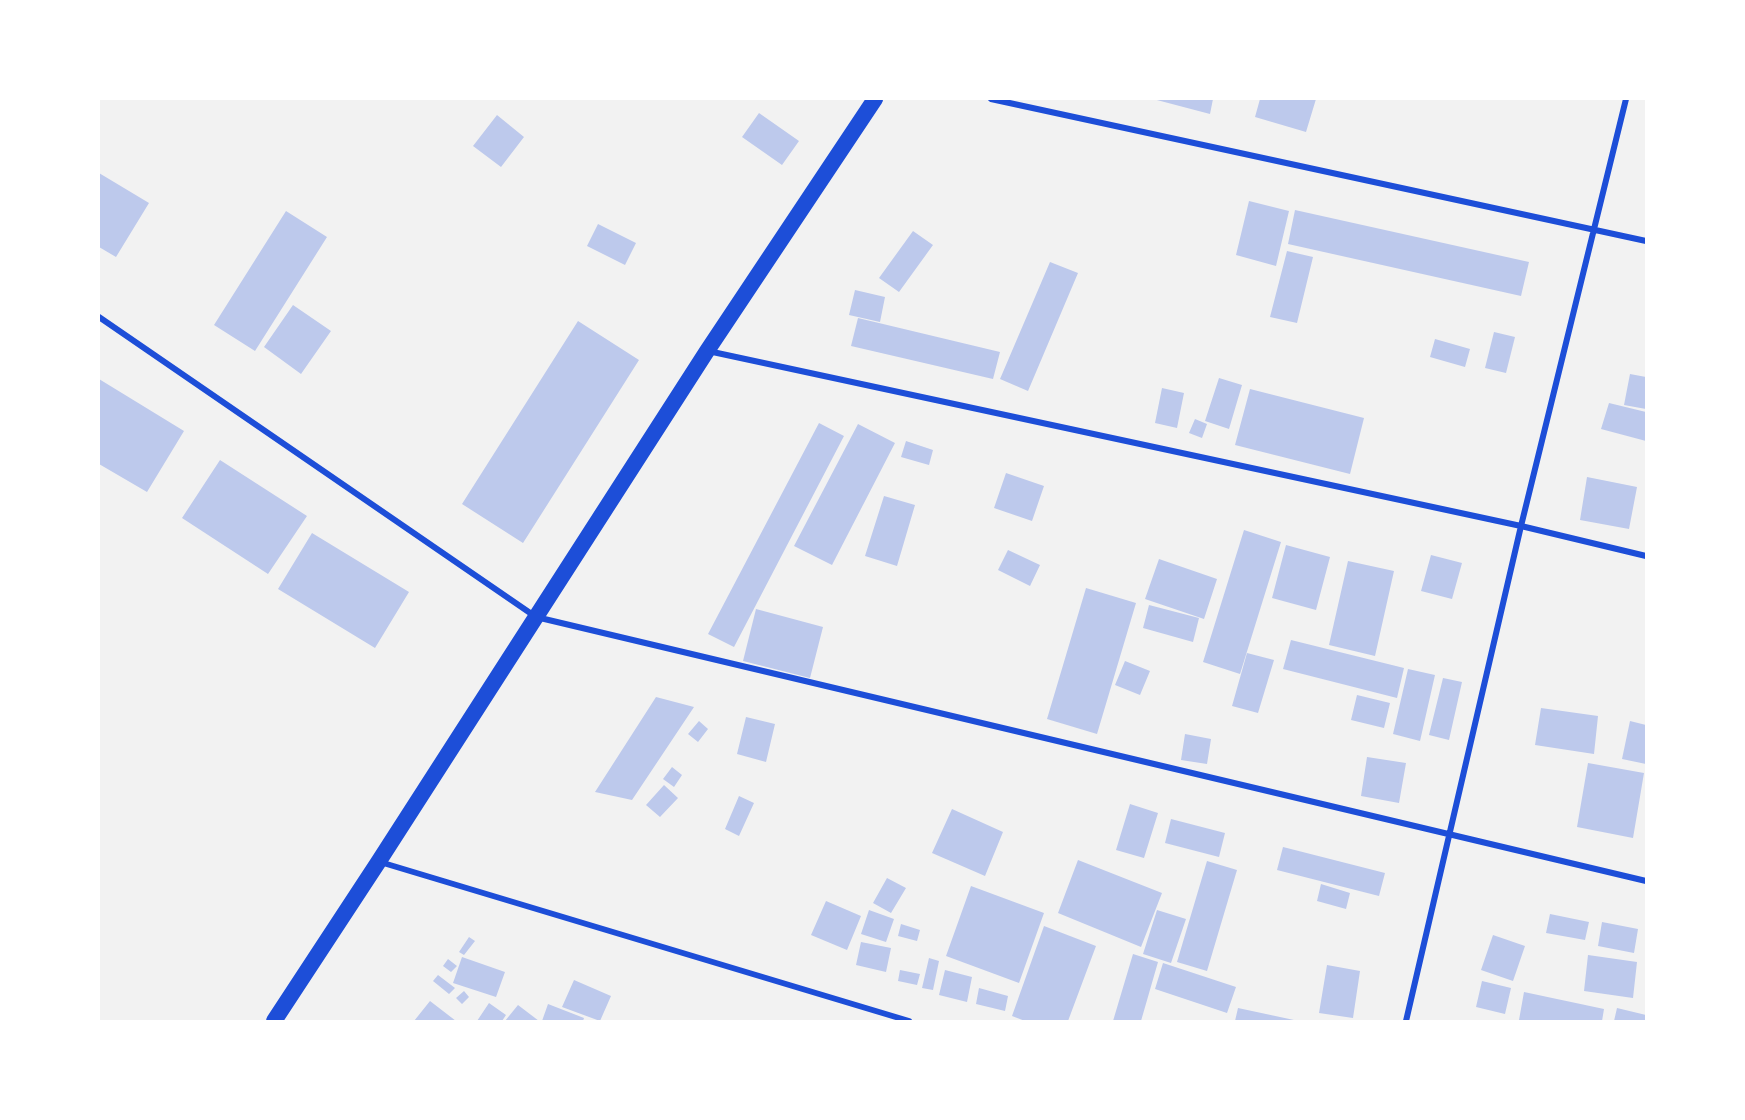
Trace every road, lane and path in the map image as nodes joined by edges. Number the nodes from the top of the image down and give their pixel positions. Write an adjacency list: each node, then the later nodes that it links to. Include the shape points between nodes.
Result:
1 (875, 99): 7 (highway)
2 (991, 99): 4 (street)
3 (1626, 99): 4 (street)
4 (1593, 230): 5 (street); 8 (street)
5 (1646, 241)
6 (99, 317): 10 (street)
7 (707, 351): 8 (street); 10 (highway)
8 (1521, 526): 9 (street); 11 (street)
9 (1646, 556)
10 (536, 617): 11 (street); 12 (highway)
11 (1449, 835): 13 (street); 16 (street)
12 (379, 861): 14 (highway); 15 (street)
13 (1646, 881)
14 (274, 1021)
15 (909, 1021)
16 (1407, 1021)

